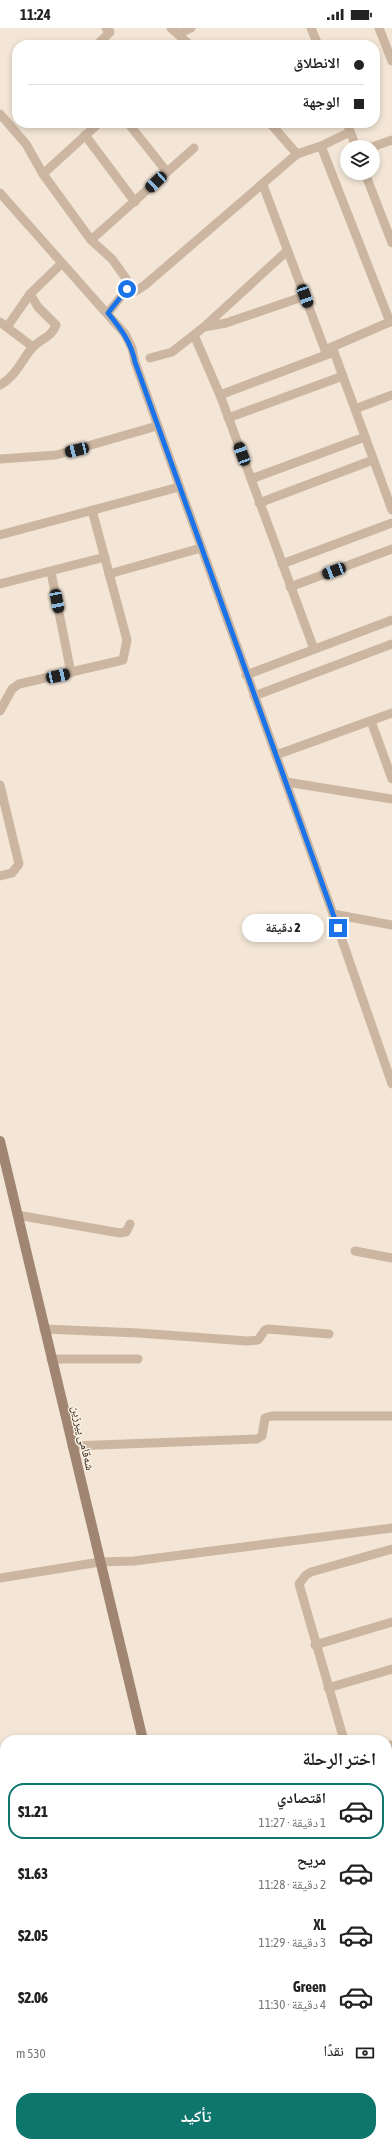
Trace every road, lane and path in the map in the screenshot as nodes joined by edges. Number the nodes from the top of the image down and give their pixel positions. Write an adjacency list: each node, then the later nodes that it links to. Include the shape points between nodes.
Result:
1 (106, 28): 6 (street, via 110,32)
2 (191, 28): 5 (street)
3 (311, 28): 8 (street)
4 (379, 28): 9 (street)
5 (174, 31): 7 (street)
6 (102, 40)
7 (184, 40)
8 (316, 40)
9 (392, 61)
10 (0, 114): 11 (street)
11 (12, 122)
12 (18, 128): 26 (street)
13 (93, 128): 18 (street)
14 (132, 128): 25 (street)
15 (274, 128): 24 (street)
16 (347, 128): 22 (street)
17 (348, 128): 19 (street)
18 (85, 135): 26 (street); 30 (street)
19 (353, 140)
20 (392, 140): 21 (street)
21 (380, 144)
22 (321, 146): 24 (street); 39 (street)
23 (194, 148): 25 (street)
24 (297, 154): 28 (street)
25 (167, 172): 30 (street)
26 (43, 174): 31 (street)
27 (368, 180): 32 (street)
28 (263, 184): 33 (street); 36 (street, via 144,285)
29 (0, 193): 34 (street)
30 (135, 202): 31 (street)
31 (91, 240): 36 (street, via 112,259 127,280)
32 (392, 243)
33 (288, 251): 37 (street); 41 (street)
34 (62, 263): 35 (street); 38 (street)
35 (30, 294): 40 (street); 43 (street, via 38,307 56,325 54,332)
36 (123, 295): 38 (street)
37 (305, 296): 41 (street, via 226,323); 44 (street)
38 (108, 313): 52 (street, via 125,334 132,348)
39 (391, 321): 44 (street)
40 (3, 324): 43 (street)
41 (204, 327): 42 (street)
42 (194, 335): 45 (street, via 172,352); 48 (street)
43 (33, 347): 47 (street, via 19,369 8,381)
44 (329, 351): 46 (street); 48 (street)
45 (150, 358)
46 (343, 376): 50 (street); 51 (street)
47 (0, 385)
48 (220, 394): 51 (street)
49 (392, 396): 50 (street)
50 (355, 409): 53 (street)
51 (228, 418): 56 (street)
52 (157, 426): 54 (street, via 56,455); 57 (street)
53 (365, 437): 55 (street); 56 (street)
54 (0, 459)
55 (374, 460): 58 (street); 60 (street)
56 (250, 479): 58 (street)
57 (179, 487): 59 (street); 63 (street)
58 (259, 503): 66 (street)
59 (92, 510): 62 (street); 65 (street)
60 (392, 510)
61 (392, 523): 66 (street)
62 (0, 535)
63 (201, 548): 68 (street); 75 (street)
64 (392, 549): 70 (street)
65 (105, 557): 67 (street); 68 (street)
66 (282, 564): 70 (street)
67 (51, 572): 69 (street); 74 (street)
68 (109, 574): 74 (street, via 127,640 123,660)
69 (0, 584)
70 (290, 587): 73 (street)
71 (392, 620): 73 (street)
72 (392, 644): 76 (street)
73 (314, 649): 75 (street)
74 (71, 673): 77 (street, via 19,684 12,689)
75 (246, 675): 76 (street)
76 (254, 696): 80 (street)
77 (0, 711)
78 (392, 713): 79 (street)
79 (371, 721): 80 (street); 81 (street)
80 (276, 755): 82 (street)
81 (392, 780)
82 (286, 782): 84 (street); 86 (street)
83 (0, 786): 85 (street, via 19,864 12,874)
84 (392, 799)
85 (0, 876)
86 (333, 914): 87 (street); 88 (street)
87 (392, 925)
88 (392, 1084)
89 (0, 1142): 90 (street, شەقامی پیرزین)
90 (17, 1215): 91 (street, via 120,1233 126,1232); 94 (street, شەقامی پیرزین)
91 (130, 1224)
92 (355, 1250): 93 (street)
93 (392, 1258)
94 (44, 1329): 95 (street, via 139,1332 247,1340 258,1340 268,1329); 96 (street, شەقامی پیرزین)
95 (328, 1334)
96 (51, 1359): 97 (street); 99 (street, شەقامی پیرزین)
97 (138, 1359)
98 (392, 1416): 99 (street, via 267,1416 263,1421 262,1436 257,1438)
99 (72, 1446): 102 (street, شەقامی پیرزین)
100 (392, 1528): 102 (street, via 134,1561)
101 (392, 1549): 105 (street, via 311,1572 302,1579 299,1591)
102 (100, 1562): 103 (street); 108 (street, شەقامی پیرزین)
103 (0, 1578)
104 (392, 1622): 105 (street)
105 (315, 1645): 107 (street)
106 (392, 1669): 107 (street)
107 (328, 1688): 109 (street)
108 (142, 1735)
109 (342, 1735)

